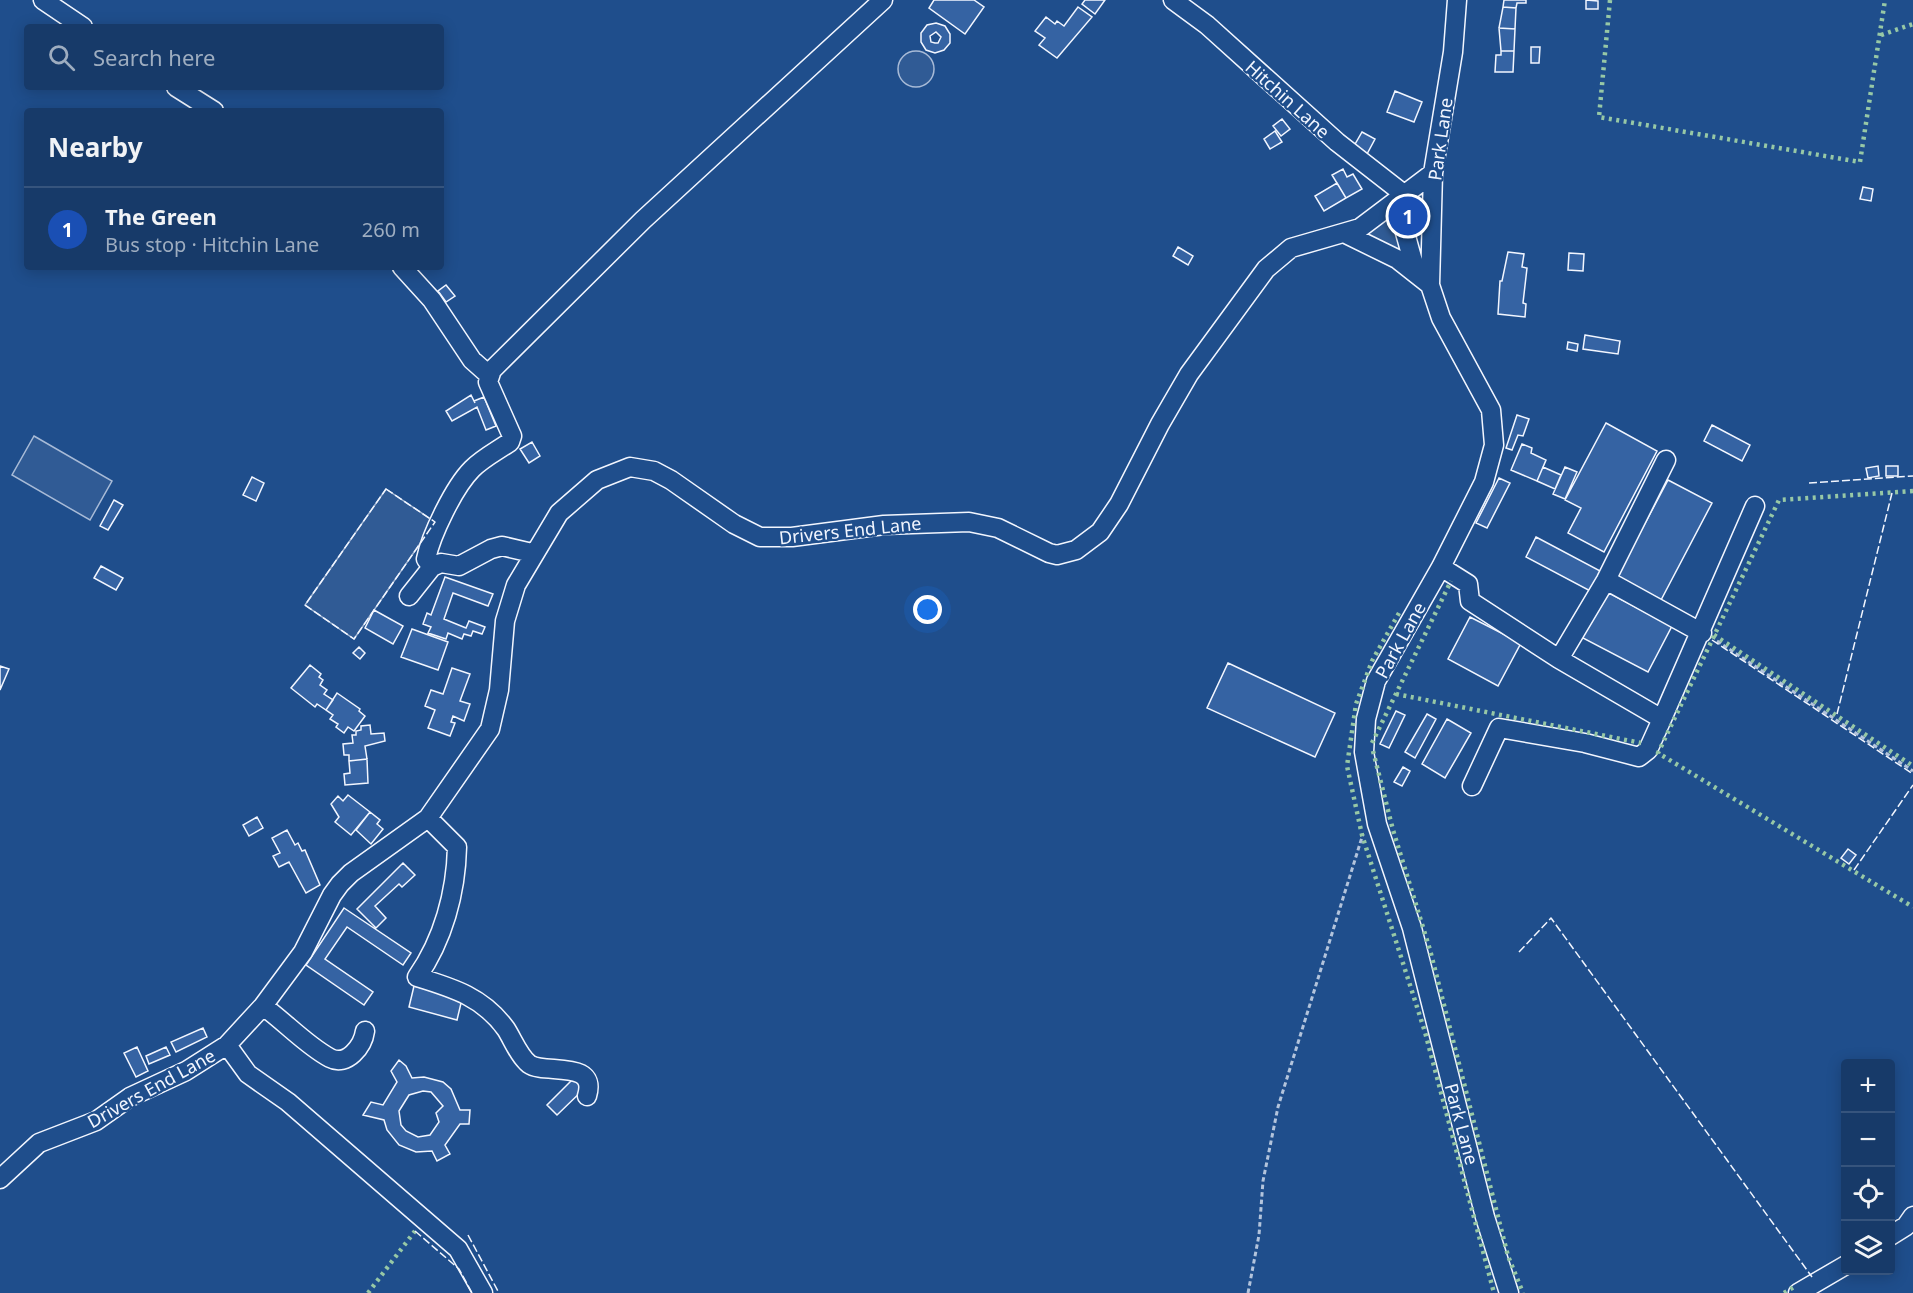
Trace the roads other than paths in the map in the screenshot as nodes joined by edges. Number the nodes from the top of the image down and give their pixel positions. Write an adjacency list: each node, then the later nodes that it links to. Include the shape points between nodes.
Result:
1 (43, 0): 5 (street)
2 (883, 0): 16 (street, via 643,220)
3 (1173, 0): 9 (street, Hitchin Lane, via 1207,25)
4 (1456, 0): 8 (street, Park Lane, via 1453,52)
5 (79, 24)
6 (181, 90): 7 (street)
7 (209, 108)
8 (1433, 173): 9 (street, Drivers End Lane); 10 (street, Park Lane)
9 (1398, 200): 11 (street); 12 (street, Drivers End Lane)
10 (1431, 226): 11 (street); 15 (street, Park Lane)
11 (1404, 229): 14 (street)
12 (1346, 234): 14 (street, via 1381,249); 19 (street, Drivers End Lane, via 1291,248 1266,269 1189,374 1108,522 1076,550 1049,553 998,528 969,522 884,525 792,537 760,537 734,524 671,480 641,467 630,467 597,480 572,499)
13 (405, 270): 16 (street, via 432,300 472,360)
14 (1416, 272): 15 (street)
15 (1430, 285): 21 (street, Park Lane, via 1441,318 1491,410 1494,426 1494,445 1484,482)
16 (490, 376): 20 (street, via 492,394 512,436 510,442 462,482 429,545 426,559)
17 (1666, 460): 22 (street)
18 (1755, 506): 24 (street)
19 (532, 553): 20 (street, via 495,547 459,566 441,563); 28 (street, Drivers End Lane, via 509,599 499,690 490,729)
20 (432, 567): 23 (street)
21 (1441, 567): 25 (street, via 1468,584 1470,601); 38 (street, Park Lane, via 1385,662 1370,702 1364,752 1377,825 1412,928 1485,1217)
22 (1606, 580): 24 (street); 25 (street)
23 (410, 596)
24 (1702, 633): 26 (street)
25 (1559, 659): 26 (street)
26 (1662, 719): 27 (street, via 1648,750 1640,757 1499,728)
27 (1472, 786)
28 (428, 818): 29 (street, Drivers End Lane, via 340,884 303,952); 32 (street, via 457,847 457,866 440,939 417,977 473,996 504,1027 529,1064 575,1071 585,1080)
29 (263, 1006): 30 (street, via 331,1058 346,1059 364,1041); 31 (street, Drivers End Lane)
30 (365, 1031)
31 (227, 1045): 33 (street, Drivers End Lane, via 186,1071 130,1097 96,1121 39,1143); 37 (street, via 248,1074 288,1102 458,1249)
32 (587, 1096)
33 (0, 1179)
34 (1913, 1216): 35 (street)
35 (1895, 1233)
36 (1841, 1267): 39 (street)
37 (483, 1293)
38 (1509, 1293)
39 (1798, 1293)

